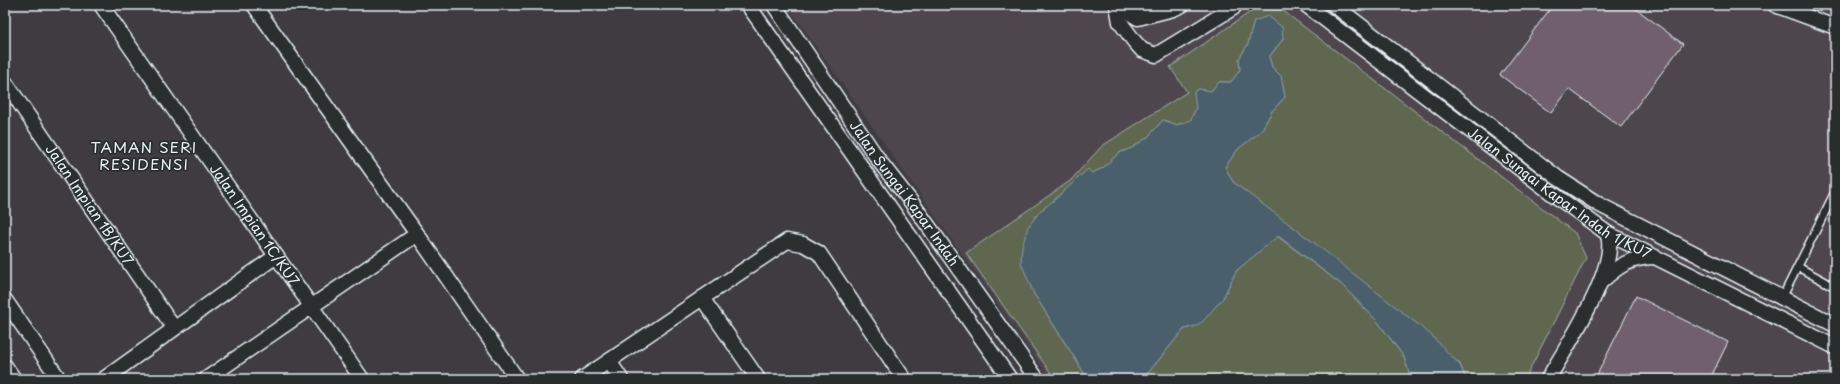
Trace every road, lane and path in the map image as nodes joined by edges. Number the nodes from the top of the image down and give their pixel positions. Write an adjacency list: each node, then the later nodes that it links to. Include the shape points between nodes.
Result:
1 (101, 5): 18 (street, Jalan Impian 1C/KU7)
2 (254, 5): 16 (street)
3 (748, 5): 41 (street, Jalan Sungai Kapar Indah)
4 (774, 5): 42 (street, Jalan Sungai Kapar Indah, via 880,162)
5 (1117, 5): 6 (street, via 1138,18); 11 (street, via 1120,22 1134,41 1142,50 1156,54)
6 (1182, 5)
7 (1247, 5): 11 (street)
8 (1306, 5): 15 (street, Jalan Sungai Kapar Indah 1/KU7)
9 (1334, 5): 23 (street, Jalan Sungai Kapar Indah 1/KU7, via 1558,178 1598,204)
10 (1775, 5): 12 (street)
11 (1234, 6)
12 (1834, 26)
13 (5, 82): 27 (street, Jalan Impian 1B/KU7)
14 (1835, 192): 19 (lane)
15 (1607, 233): 17 (street, Jalan Sungai Kapar Indah 1/KU7); 20 (street, via 1610,239)
16 (417, 234): 25 (street); 36 (street)
17 (1639, 253): 20 (street, via 1614,270); 28 (street, Jalan Sungai Kapar Indah 1/KU7, via 1687,272)
18 (276, 256): 25 (street, Jalan Impian 1C/KU7); 27 (street)
19 (1798, 267): 21 (lane); 23 (lane)
20 (1602, 282): 43 (street)
21 (1835, 287)
22 (702, 298): 29 (street); 39 (street); 40 (street, via 787,241 803,244 819,254)
23 (1782, 298): 26 (street, Jalan Sungai Kapar Indah 1/KU7)
24 (5, 300): 33 (street)
25 (311, 307): 31 (street); 35 (street, Jalan Impian 1C/KU7)
26 (1835, 325)
27 (174, 328): 34 (street)
28 (1835, 347)
29 (609, 361): 37 (street); 38 (street)
30 (5, 366): 32 (street)
31 (208, 378)
32 (14, 379)
33 (59, 379)
34 (104, 379)
35 (362, 379)
36 (517, 379)
37 (582, 379)
38 (621, 379)
39 (758, 379)
40 (904, 379)
41 (1010, 379)
42 (1037, 379)
43 (1548, 379)

